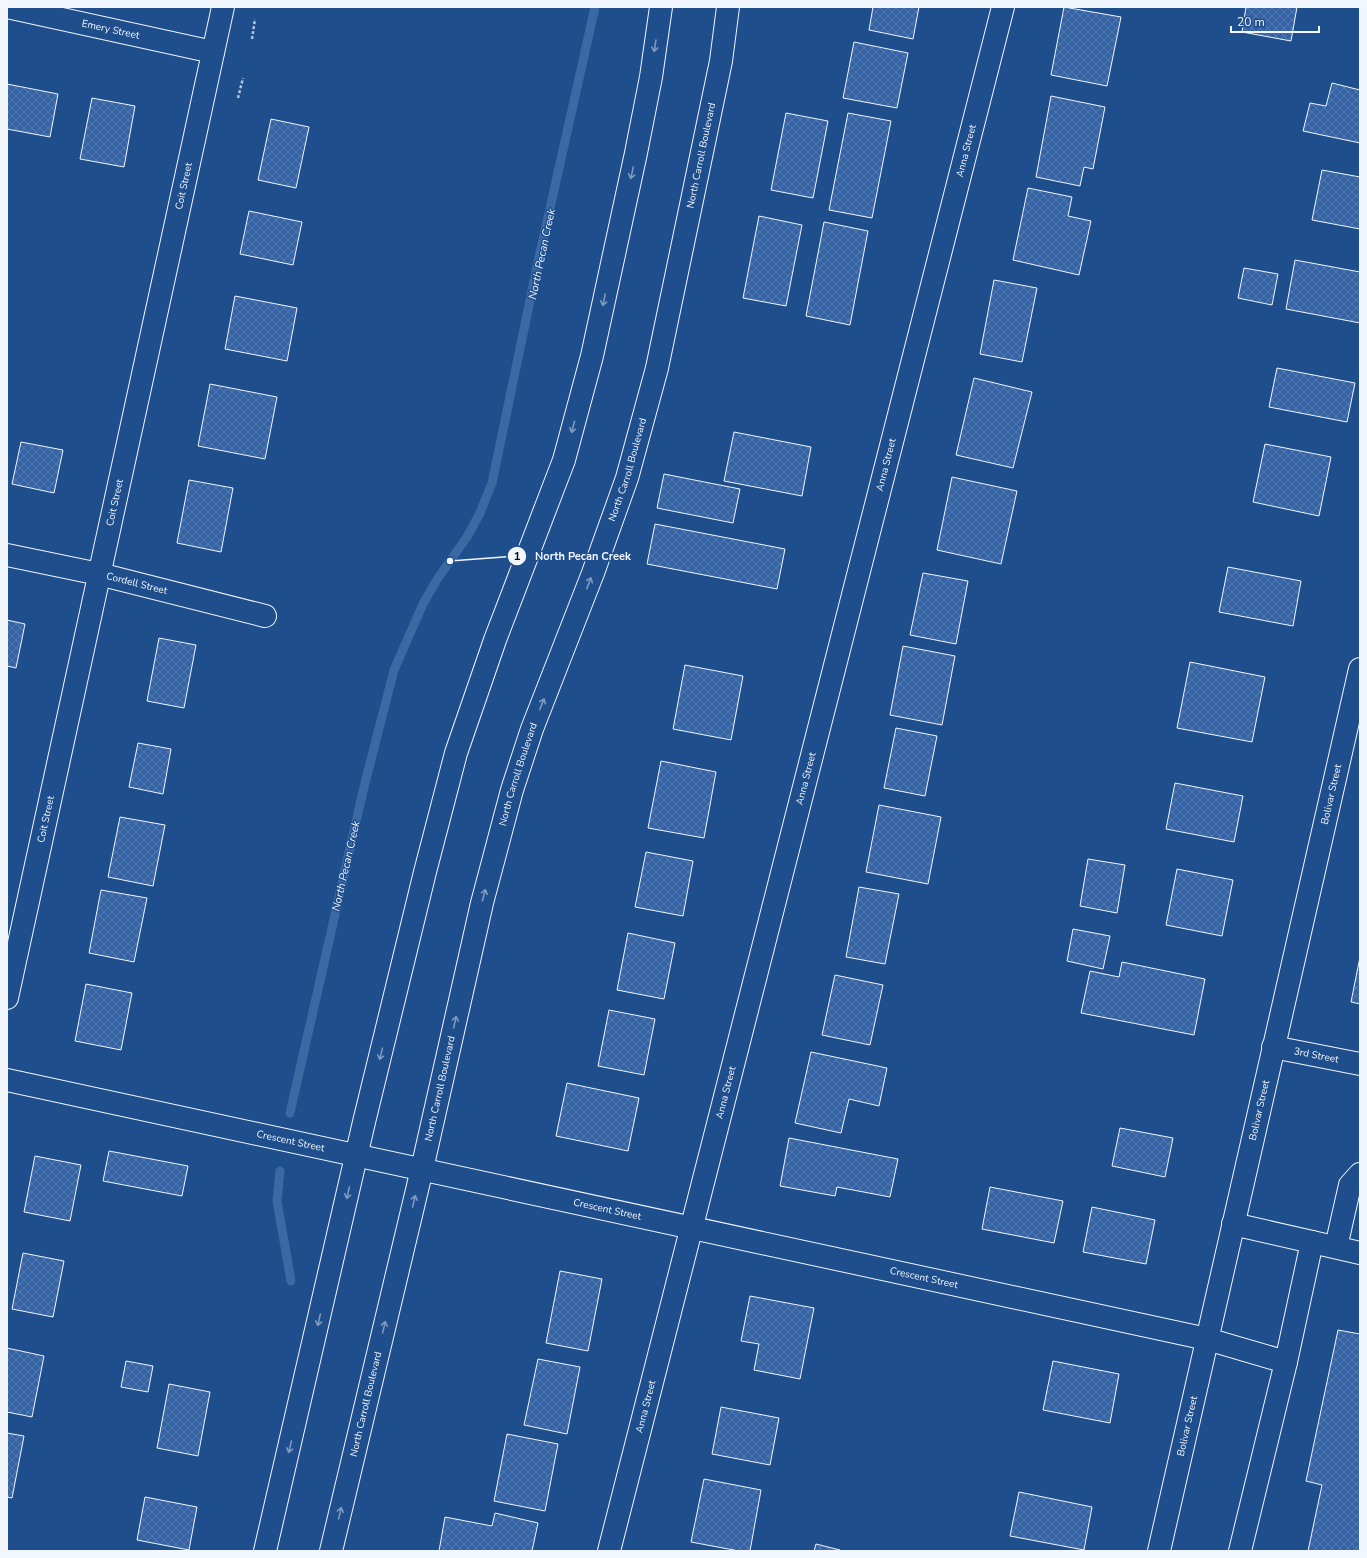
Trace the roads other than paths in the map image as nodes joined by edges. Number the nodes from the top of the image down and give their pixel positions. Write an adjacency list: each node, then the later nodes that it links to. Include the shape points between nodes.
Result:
1 (7, 7): 6 (street, Emery Street)
2 (223, 7): 6 (street, Coit Street)
3 (661, 7): 15 (street, one-way to 15, via 636,154 592,356 564,460 495,640 456,753)
4 (728, 7): 16 (street, North Carroll Boulevard, one-way to 4, via 482,903 512,790 532,729 627,478 657,368 721,61)
5 (1003, 7): 19 (street, Anna Street)
6 (213, 52): 8 (street, Coit Street)
7 (7, 555): 8 (street, Cordell Street)
8 (99, 574): 9 (street, Cordell Street); 11 (street, Coit Street)
9 (265, 616)
10 (1360, 669): 12 (street, Bolivar Street)
11 (7, 998)
12 (1273, 1047): 13 (street, 3rd Street); 18 (street, Bolivar Street)
13 (1360, 1064)
14 (7, 1080): 15 (street, Crescent Street)
15 (357, 1155): 16 (street, Crescent Street); 25 (street, one-way to 25)
16 (422, 1169): 19 (street, Crescent Street); 26 (street, North Carroll Boulevard, one-way to 16)
17 (1360, 1174): 21 (street, via 1350,1185)
18 (1233, 1224): 20 (street); 23 (street, Bolivar Street)
19 (691, 1228): 23 (street, Crescent Street); 27 (street, Anna Street)
20 (1312, 1242): 21 (street); 24 (street)
21 (1336, 1247): 22 (street)
22 (1360, 1253)
23 (1206, 1339): 24 (street, Crescent Street); 28 (street, Bolivar Street)
24 (1286, 1362): 29 (street)
25 (265, 1551)
26 (331, 1551)
27 (609, 1551)
28 (1159, 1551)
29 (1240, 1551)

